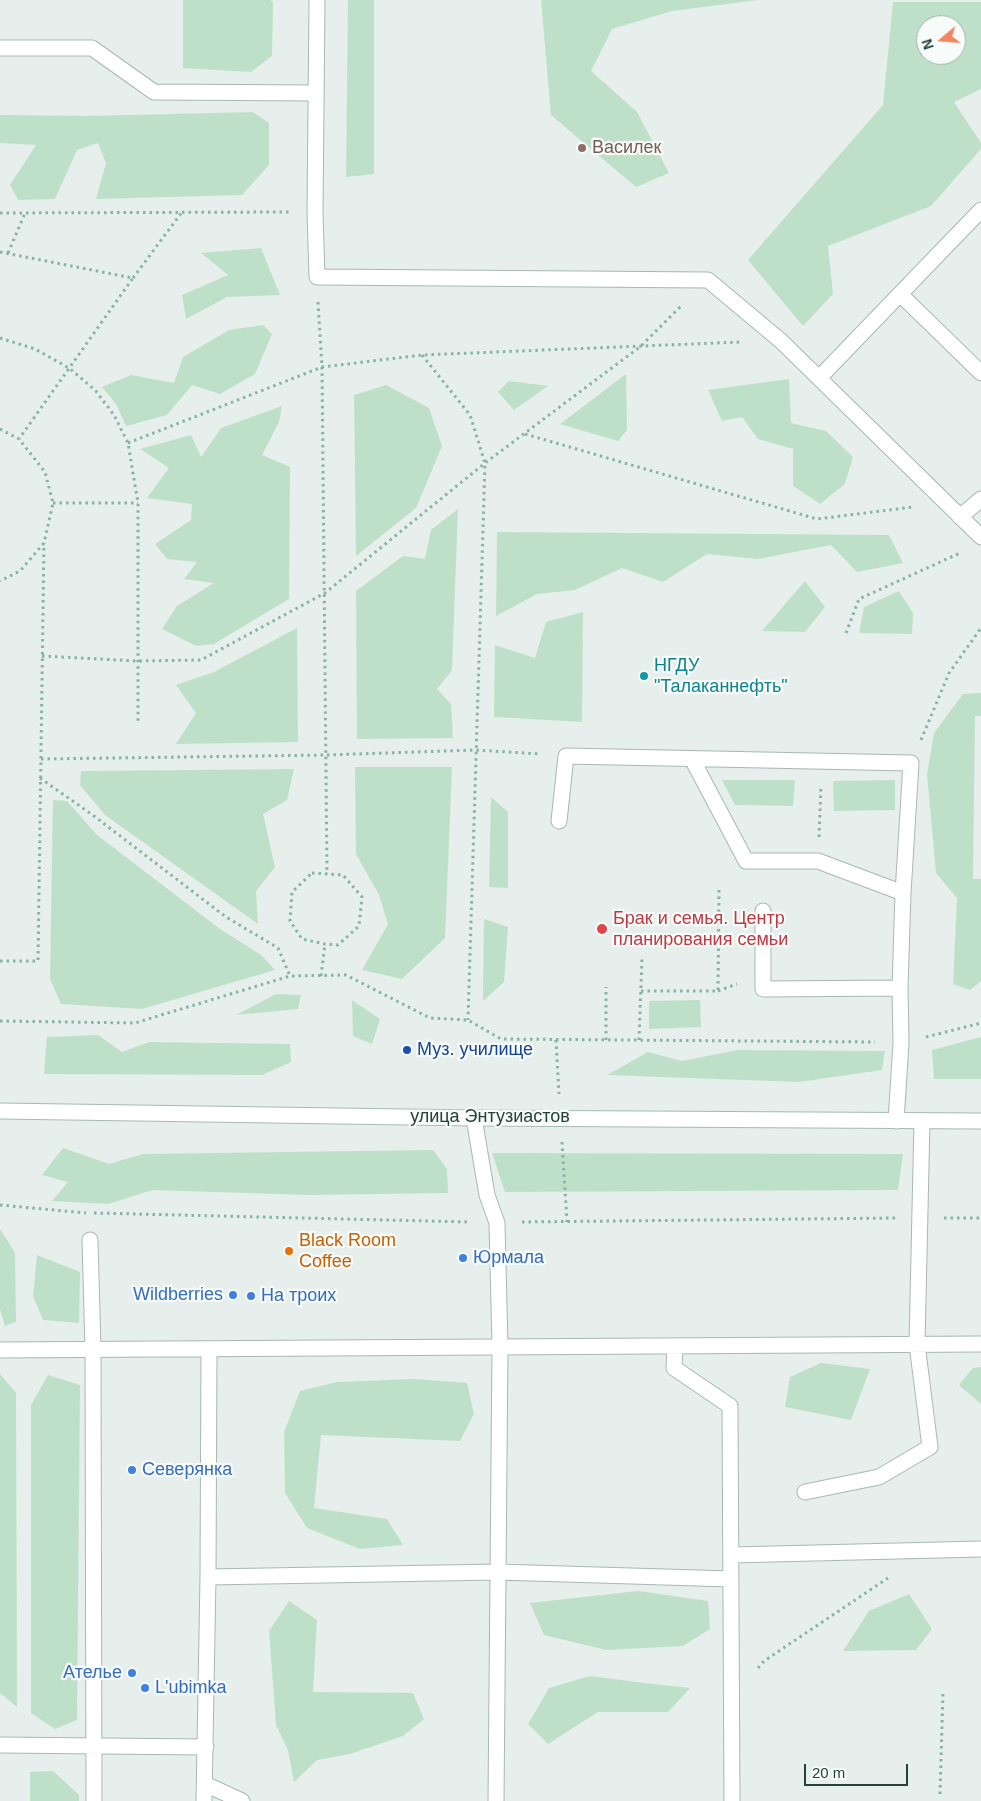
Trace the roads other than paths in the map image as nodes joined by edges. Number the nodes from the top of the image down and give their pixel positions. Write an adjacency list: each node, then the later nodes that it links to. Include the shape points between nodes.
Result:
1 (317, 0): 3 (main road)
2 (0, 48): 3 (main road, via 92,48 154,92)
3 (316, 93): 7 (main road, via 316,277 708,280 781,341)
4 (981, 210): 5 (main road)
5 (900, 294): 6 (main road); 7 (main road)
6 (981, 373)
7 (819, 378): 9 (main road)
8 (981, 498): 9 (main road)
9 (960, 517): 10 (main road)
10 (981, 537)
11 (692, 760): 12 (main road, via 566,756); 13 (main road, via 746,862 818,861); 13 (main road, via 911,763)
12 (559, 821)
13 (903, 893): 15 (main road)
14 (763, 911): 15 (main road, via 763,988)
15 (900, 988): 18 (main road)
16 (0, 1112): 17 (main road, улица Энтузиастов)
17 (474, 1118): 18 (main road, улица Энтузиастов); 25 (main road, via 487,1194 497,1223)
18 (896, 1121): 19 (main road, улица Энтузиастов)
19 (922, 1121): 20 (main road, улица Энтузиастов); 22 (main road)
20 (981, 1122)
21 (90, 1240): 28 (main road)
22 (917, 1344): 23 (main road); 24 (main road); 29 (main road, via 930,1447 880,1477)
23 (981, 1344)
24 (675, 1346): 25 (main road); 31 (main road, via 674,1368 730,1406)
25 (500, 1347): 26 (main road); 32 (main road)
26 (209, 1349): 28 (main road); 33 (main road)
27 (0, 1350): 28 (main road)
28 (93, 1350): 36 (main road)
29 (805, 1492)
30 (981, 1549): 31 (main road)
31 (731, 1555): 34 (main road)
32 (498, 1572): 33 (main road); 34 (main road); 42 (main road)
33 (208, 1576): 37 (main road)
34 (731, 1579): 43 (main road)
35 (0, 1745): 36 (main road)
36 (94, 1746): 37 (main road); 39 (main road)
37 (206, 1747): 38 (main road)
38 (205, 1784): 40 (main road); 41 (main road)
39 (94, 1801)
40 (204, 1801)
41 (242, 1801)
42 (496, 1801)
43 (732, 1801)

